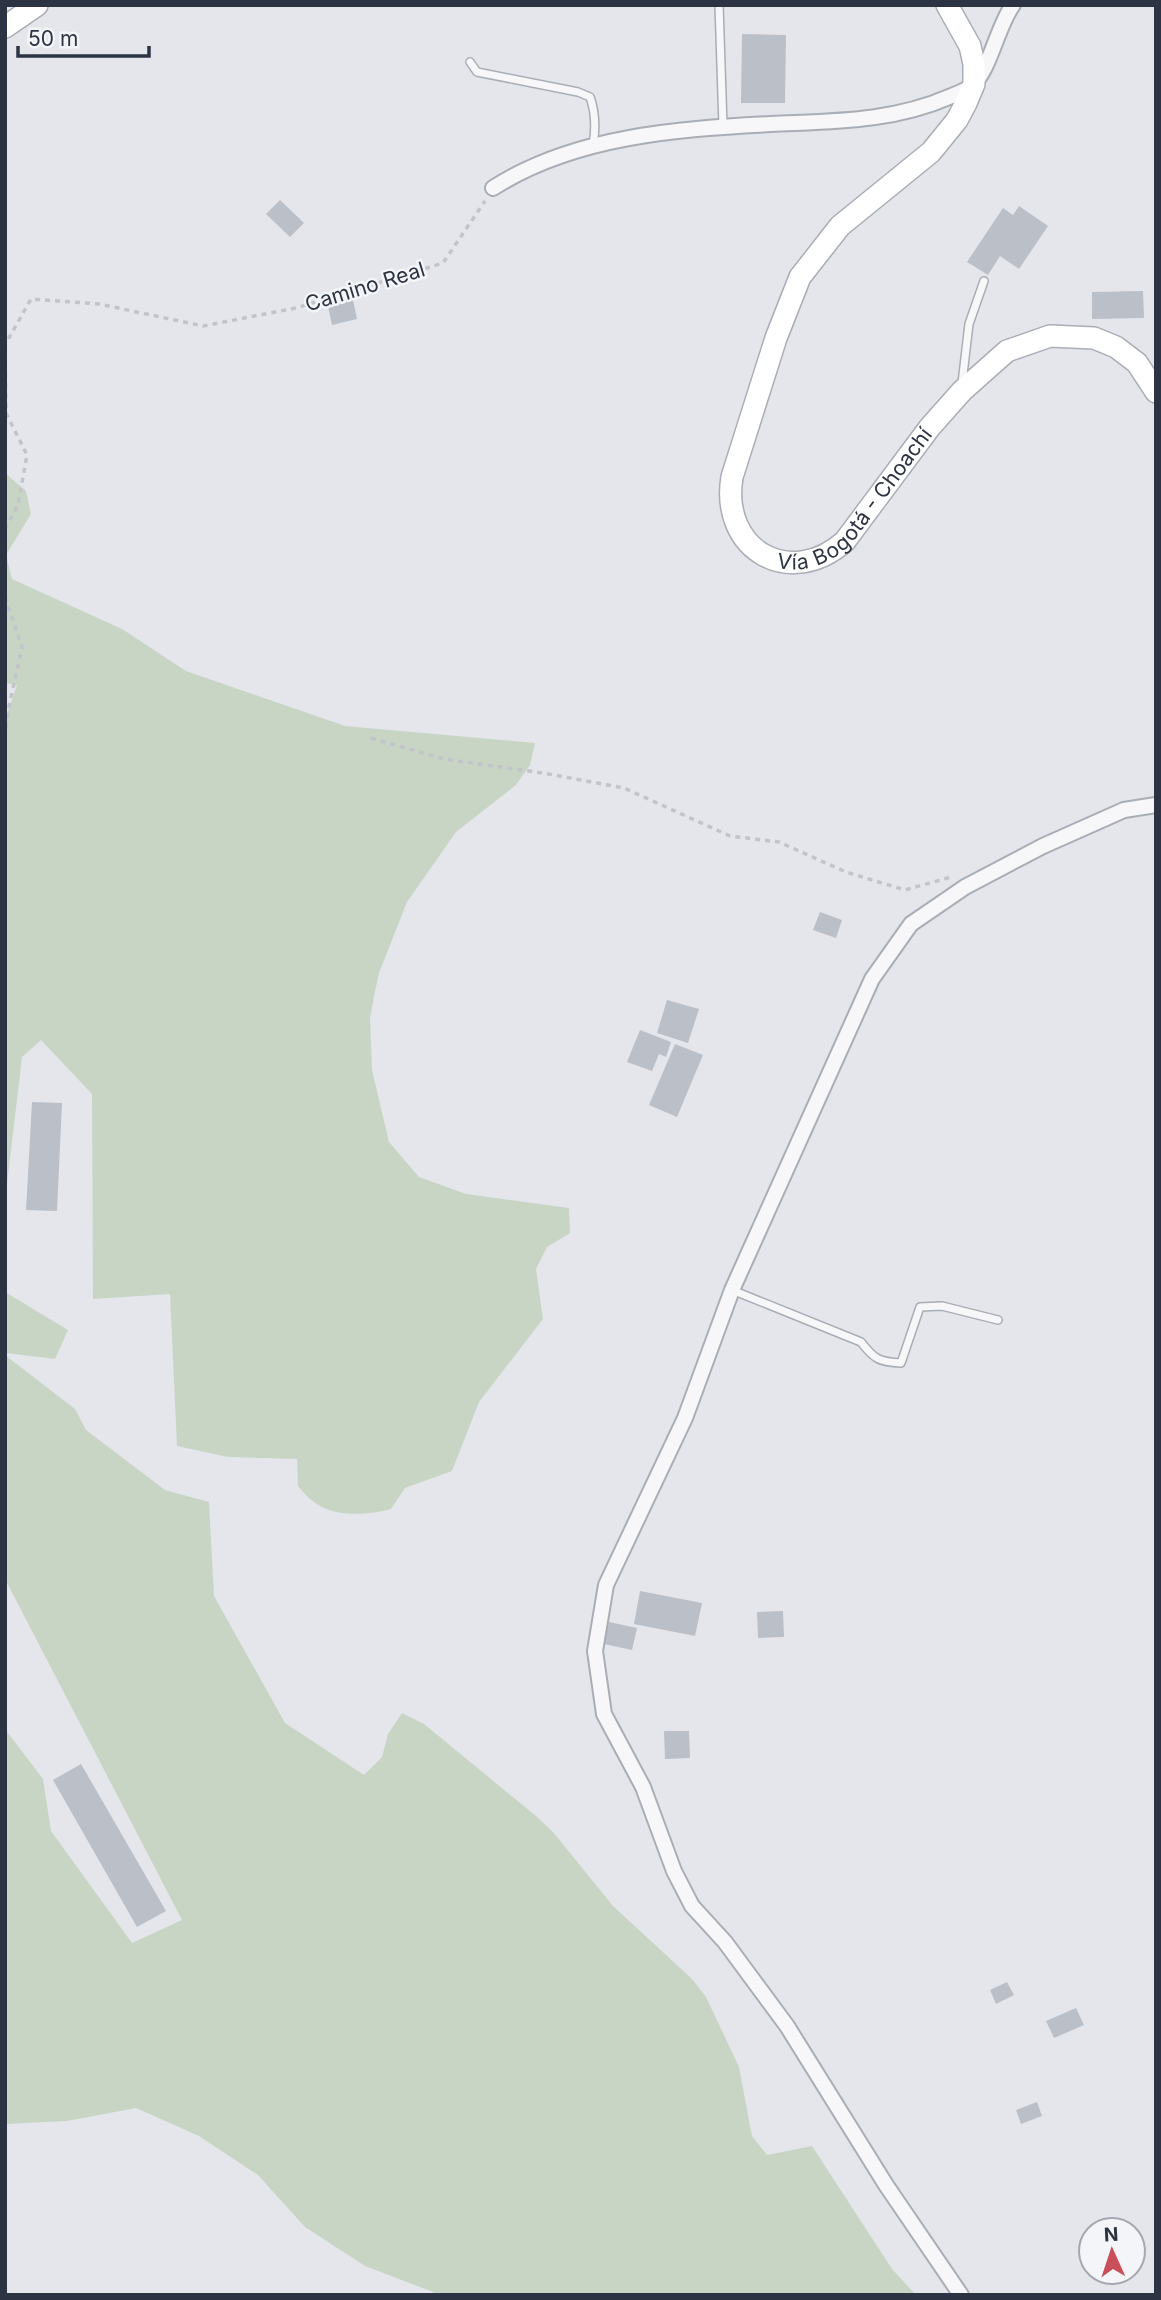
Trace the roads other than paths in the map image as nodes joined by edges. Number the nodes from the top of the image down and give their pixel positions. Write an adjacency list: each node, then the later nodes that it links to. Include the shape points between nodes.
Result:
1 (37, 5): 5 (main road)
2 (719, 5): 8 (lane)
3 (947, 5): 7 (main road, via 970,46)
4 (1013, 5): 7 (street)
5 (5, 27)
6 (470, 62): 9 (lane, via 477,72 590,97 596,126)
7 (974, 85): 8 (street, via 901,114); 12 (main road, Vía Bogotá - Choachí, via 957,120 931,152 840,226 800,277 732,477 732,517 741,533 759,552 783,561 810,561 835,549)
8 (723, 127): 9 (street)
9 (593, 145): 10 (street, via 514,174)
10 (494, 188)
11 (984, 281): 12 (lane, via 966,340)
12 (962, 391): 13 (main road, Vía Bogotá - Choachí, via 1007,351 1050,335 1094,338 1116,347 1138,363)
13 (1156, 392)
14 (1156, 805): 15 (street, via 1124,810 1043,846 965,887 911,924 872,979)
15 (732, 1290): 16 (lane, via 861,1342 872,1356 886,1362 901,1363 920,1307 942,1306); 17 (street, via 685,1418 606,1585 595,1651 604,1714 643,1787 692,1906 725,1942 787,2026)
16 (998, 1320)
17 (961, 2295)

